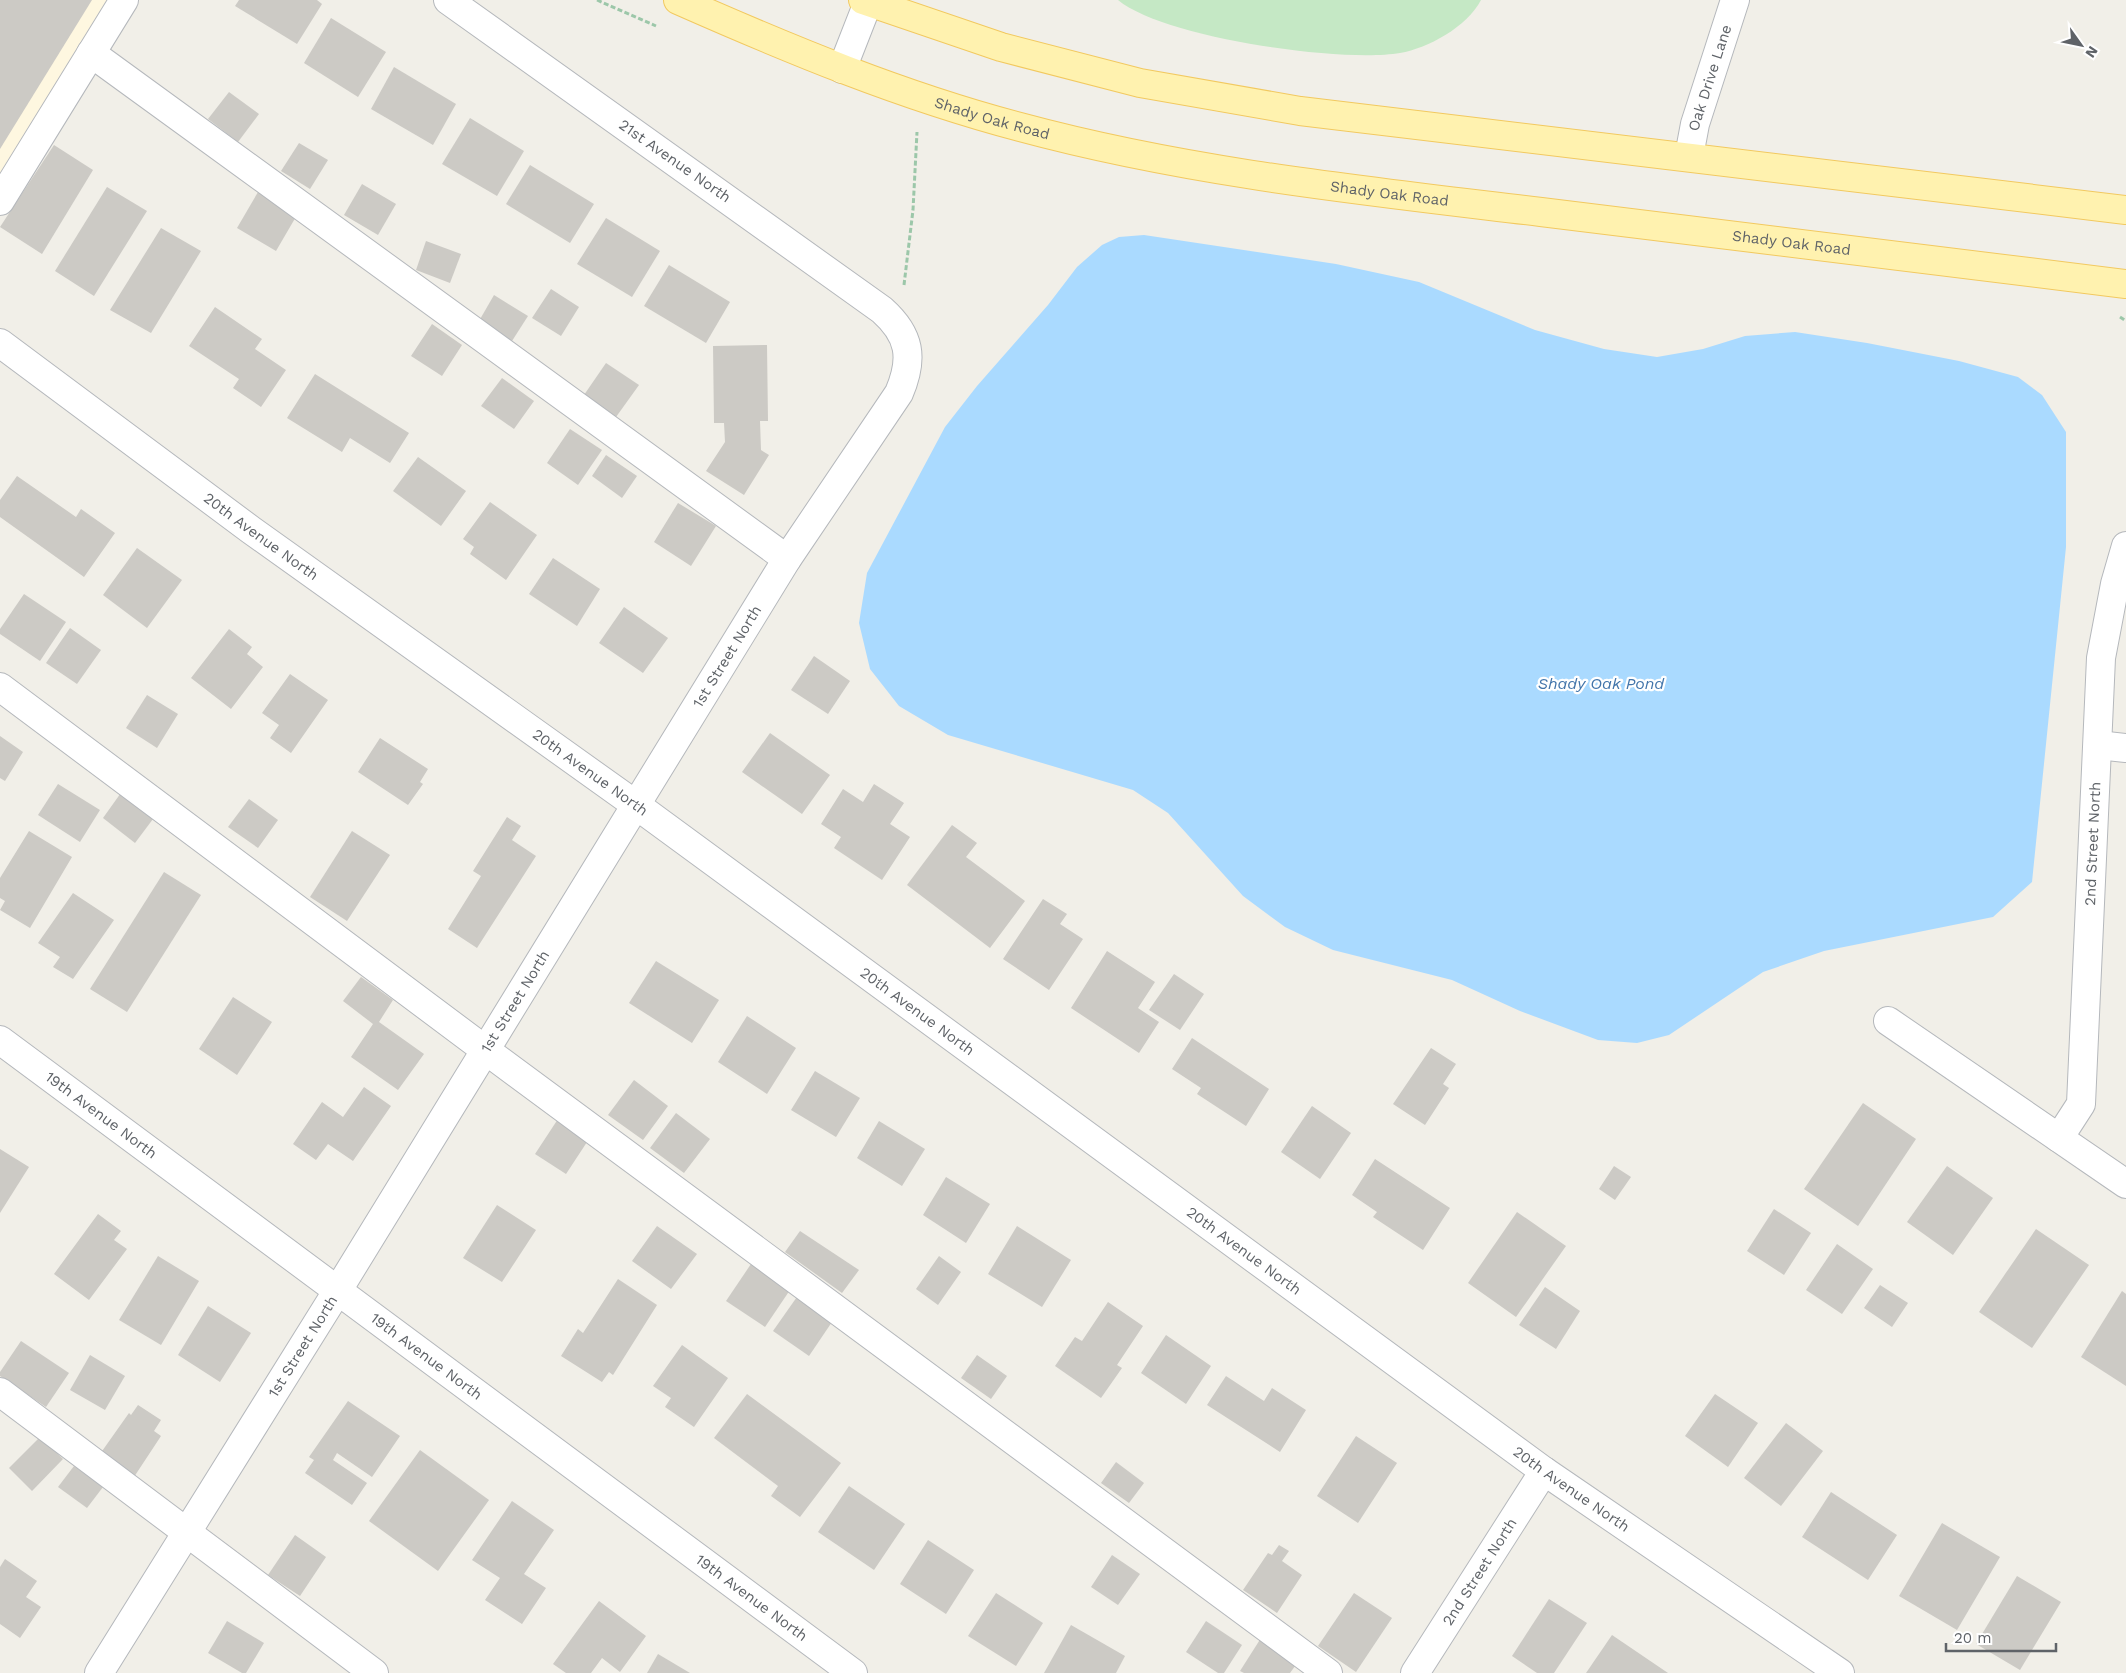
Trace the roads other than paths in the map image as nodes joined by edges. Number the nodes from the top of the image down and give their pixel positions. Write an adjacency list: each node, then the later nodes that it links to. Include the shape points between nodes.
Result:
1 (124, 0): 6 (street)
2 (448, 0): 12 (street, 21st Avenue North)
3 (678, 0): 7 (main road, Shady Oak Road)
4 (1735, 0): 8 (street, Oak Drive Lane, via 1695,124)
5 (867, 1): 7 (street); 8 (main road, via 1001,47 1140,82 1300,111)
6 (91, 53): 9 (street); 15 (street)
7 (842, 69): 11 (main road, Shady Oak Road, via 933,102 1020,127 1175,163 1354,189)
8 (1688, 156): 10 (main road)
9 (0, 201)
10 (2126, 210)
11 (2126, 284)
12 (899, 325): 15 (street, 1st Street North, via 908,355 906,375 898,393)
13 (0, 343): 19 (street, 20th Avenue North, via 252,530)
14 (2126, 546): 17 (street, 2nd Street North, via 2101,658)
15 (787, 558): 19 (street, 1st Street North)
16 (0, 687): 22 (street)
17 (2098, 745): 18 (street); 23 (street, 2nd Street North, via 2081,1104)
18 (2126, 748)
19 (636, 805): 22 (street, 1st Street North); 27 (street, 20th Avenue North)
20 (1888, 1021): 23 (street)
21 (0, 1040): 25 (street, 19th Avenue North)
22 (484, 1049): 25 (street, 1st Street North); 32 (street)
23 (2059, 1138): 24 (street)
24 (2126, 1184)
25 (338, 1290): 28 (street, 1st Street North); 31 (street, 19th Avenue North)
26 (0, 1392): 28 (street)
27 (1544, 1471): 33 (street, 2nd Street North); 34 (street, 20th Avenue North)
28 (186, 1532): 29 (street, 1st Street North); 30 (street)
29 (99, 1673)
30 (374, 1673)
31 (853, 1673)
32 (1328, 1673)
33 (1415, 1673)
34 (1840, 1673)

